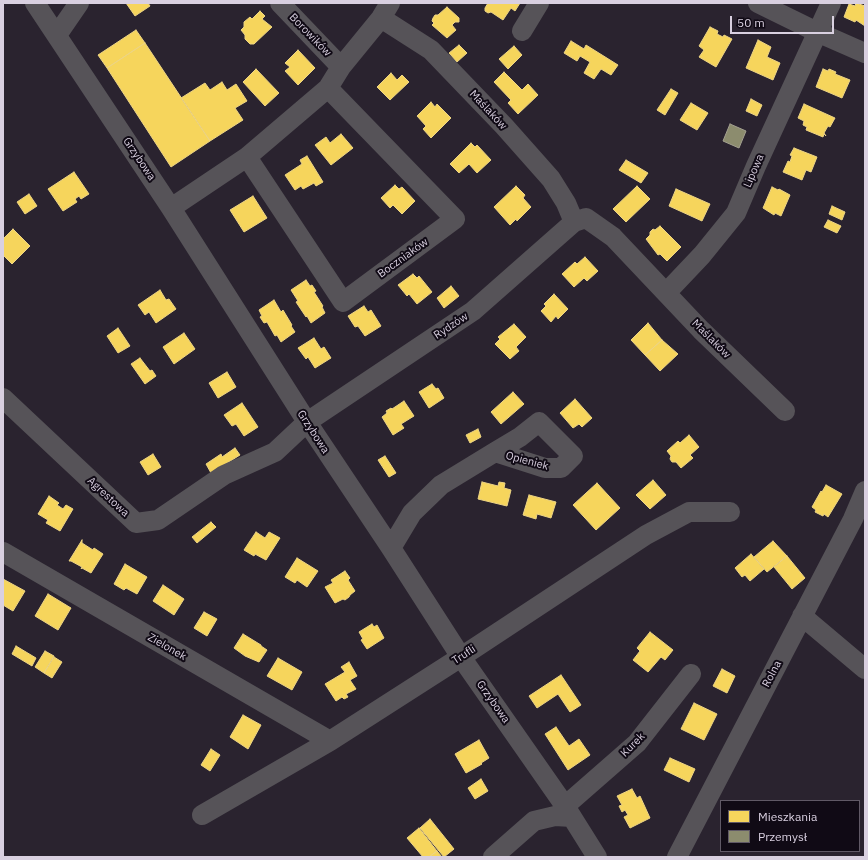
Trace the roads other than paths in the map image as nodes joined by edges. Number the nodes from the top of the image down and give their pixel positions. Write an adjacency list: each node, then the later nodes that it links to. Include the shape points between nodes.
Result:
1 (35, 3): 10 (street, Grzybowa)
2 (78, 3): 10 (street)
3 (280, 3): 12 (street, Borowików)
4 (539, 3): 8 (street)
5 (758, 3): 9 (street)
6 (831, 3): 9 (street, Lipowa)
7 (385, 10): 12 (street); 16 (street, Maślaków, via 431,50 499,121 551,179)
8 (522, 31)
9 (817, 32): 11 (street); 17 (street, Lipowa, via 736,213 702,255)
10 (57, 35): 15 (street, Grzybowa)
11 (865, 53)
12 (341, 67): 13 (street)
13 (328, 88): 14 (street); 14 (street, Boczniaków, via 455,219 343,302)
14 (247, 157): 15 (street)
15 (171, 208): 20 (street, Grzybowa)
16 (580, 220): 17 (street, Maślaków, via 613,237); 20 (street, Rydzów, via 473,311)
17 (666, 293): 19 (street, Maślaków)
18 (3, 398): 20 (street, Agrestowa, via 136,523 158,520 224,475 275,452)
19 (785, 411)
20 (307, 422): 24 (street, Grzybowa)
21 (495, 452): 24 (street, Opieniek, via 441,485 412,514)
22 (864, 497): 26 (street, Rolna)
23 (730, 512): 27 (street, Trufli, via 688,512 652,532)
24 (391, 548): 27 (street, Grzybowa)
25 (3, 552): 30 (street, Zielonek)
26 (802, 616): 28 (street); 37 (street, Rolna)
27 (461, 657): 30 (street, Trufli); 31 (street, Grzybowa)
28 (865, 669)
29 (691, 674): 32 (street, Kurek, via 637,743)
30 (330, 741): 33 (street, Trufli)
31 (549, 783): 32 (street, Grzybowa); 34 (street, via 549,798 544,810)
32 (569, 812): 34 (street); 36 (street, Grzybowa)
33 (202, 815)
34 (534, 821): 35 (street)
35 (493, 857)
36 (598, 857)
37 (677, 857)

